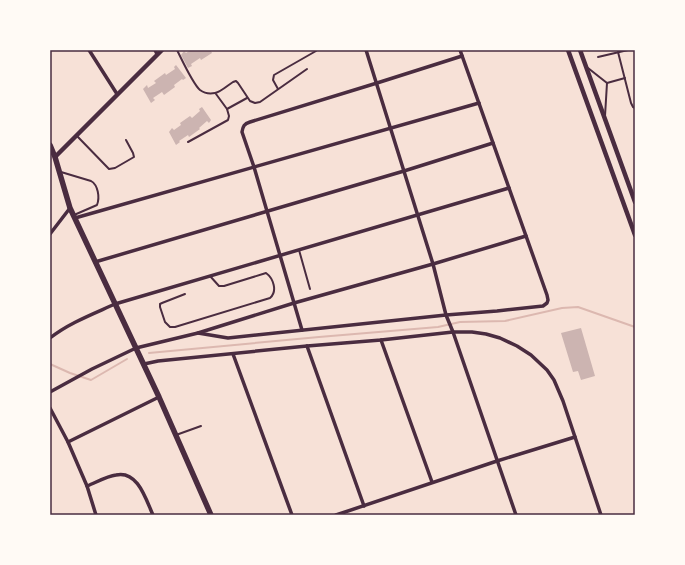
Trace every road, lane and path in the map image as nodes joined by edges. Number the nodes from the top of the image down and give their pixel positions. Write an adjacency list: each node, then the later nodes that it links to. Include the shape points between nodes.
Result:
1 (89, 50): 21 (street)
2 (162, 50): 10 (street)
3 (177, 50): 20 (lane, via 196,86 202,92)
4 (366, 50): 17 (street)
5 (460, 50): 12 (street)
6 (568, 50): 44 (street)
7 (580, 50): 14 (street)
8 (628, 50): 11 (lane)
9 (316, 51): 19 (lane, via 274,75 273,80)
10 (156, 52): 21 (street)
11 (618, 52): 13 (lane); 16 (lane)
12 (462, 56): 17 (street); 23 (street)
13 (598, 57)
14 (586, 66): 18 (lane); 26 (street)
15 (307, 69): 19 (lane)
16 (625, 78): 18 (lane); 24 (lane, via 631,103)
17 (377, 83): 27 (street); 34 (street, via 245,124 242,132)
18 (607, 83): 26 (lane)
19 (278, 89): 22 (lane, via 258,103 252,103)
20 (215, 93): 22 (lane, via 236,81); 25 (lane)
21 (117, 94): 28 (street)
22 (247, 98): 25 (lane)
23 (479, 103): 27 (street); 31 (street)
24 (635, 108)
25 (227, 109): 30 (lane, via 228,120)
26 (605, 120): 38 (street)
27 (391, 128): 34 (street); 35 (street)
28 (76, 135): 29 (lane, via 109,169 134,157); 33 (street)
29 (126, 140)
30 (188, 142)
31 (493, 143): 35 (street); 37 (street)
32 (50, 145): 33 (main road)
33 (55, 157): 36 (main road)
34 (254, 167): 40 (street); 42 (street)
35 (404, 171): 40 (street); 41 (street)
36 (59, 172): 39 (main road); 42 (lane, via 91,181 97,187 97,205)
37 (509, 188): 41 (street); 45 (street)
38 (635, 202)
39 (70, 208): 42 (main road); 43 (street)
40 (266, 211): 47 (street); 48 (street)
41 (418, 216): 46 (street); 49 (street)
42 (74, 217): 48 (main road)
43 (50, 232)
44 (635, 235)
45 (526, 236): 49 (street); 55 (street, via 548,300 546,305)
46 (299, 250): 47 (street); 51 (lane)
47 (280, 256): 50 (street); 53 (street)
48 (95, 262): 54 (main road)
49 (433, 264): 53 (street); 55 (street)
50 (210, 276): 52 (lane, via 219,286 224,286 266,273 274,292 270,298 170,327 165,322 160,304); 54 (street)
51 (310, 289)
52 (185, 294)
53 (294, 303): 56 (street); 58 (street)
54 (115, 304): 59 (street); 62 (main road)
55 (446, 315): 56 (street); 57 (street)
56 (302, 330): 58 (street, via 228,338)
57 (452, 330): 60 (street); 70 (street, via 493,336 531,355 554,380); 72 (street)
58 (198, 333): 62 (street)
59 (50, 338)
60 (381, 340): 61 (street); 73 (street)
61 (307, 346): 63 (street); 75 (street)
62 (136, 348): 64 (main road); 65 (street)
63 (234, 354): 64 (street); 79 (street)
64 (144, 364): 66 (main road)
65 (50, 392)
66 (159, 397): 69 (main road); 71 (street)
67 (50, 408): 71 (street)
68 (201, 426): 69 (lane)
69 (176, 435): 78 (main road)
70 (576, 438): 72 (street); 82 (street)
71 (68, 442): 74 (street)
72 (497, 461): 73 (street); 81 (street)
73 (432, 482): 75 (street)
74 (87, 486): 76 (street); 77 (street, via 116,474 131,477 140,486)
75 (364, 506): 80 (street)
76 (96, 515)
77 (153, 515)
78 (211, 515)
79 (292, 515)
80 (336, 515)
81 (516, 515)
82 (601, 515)

